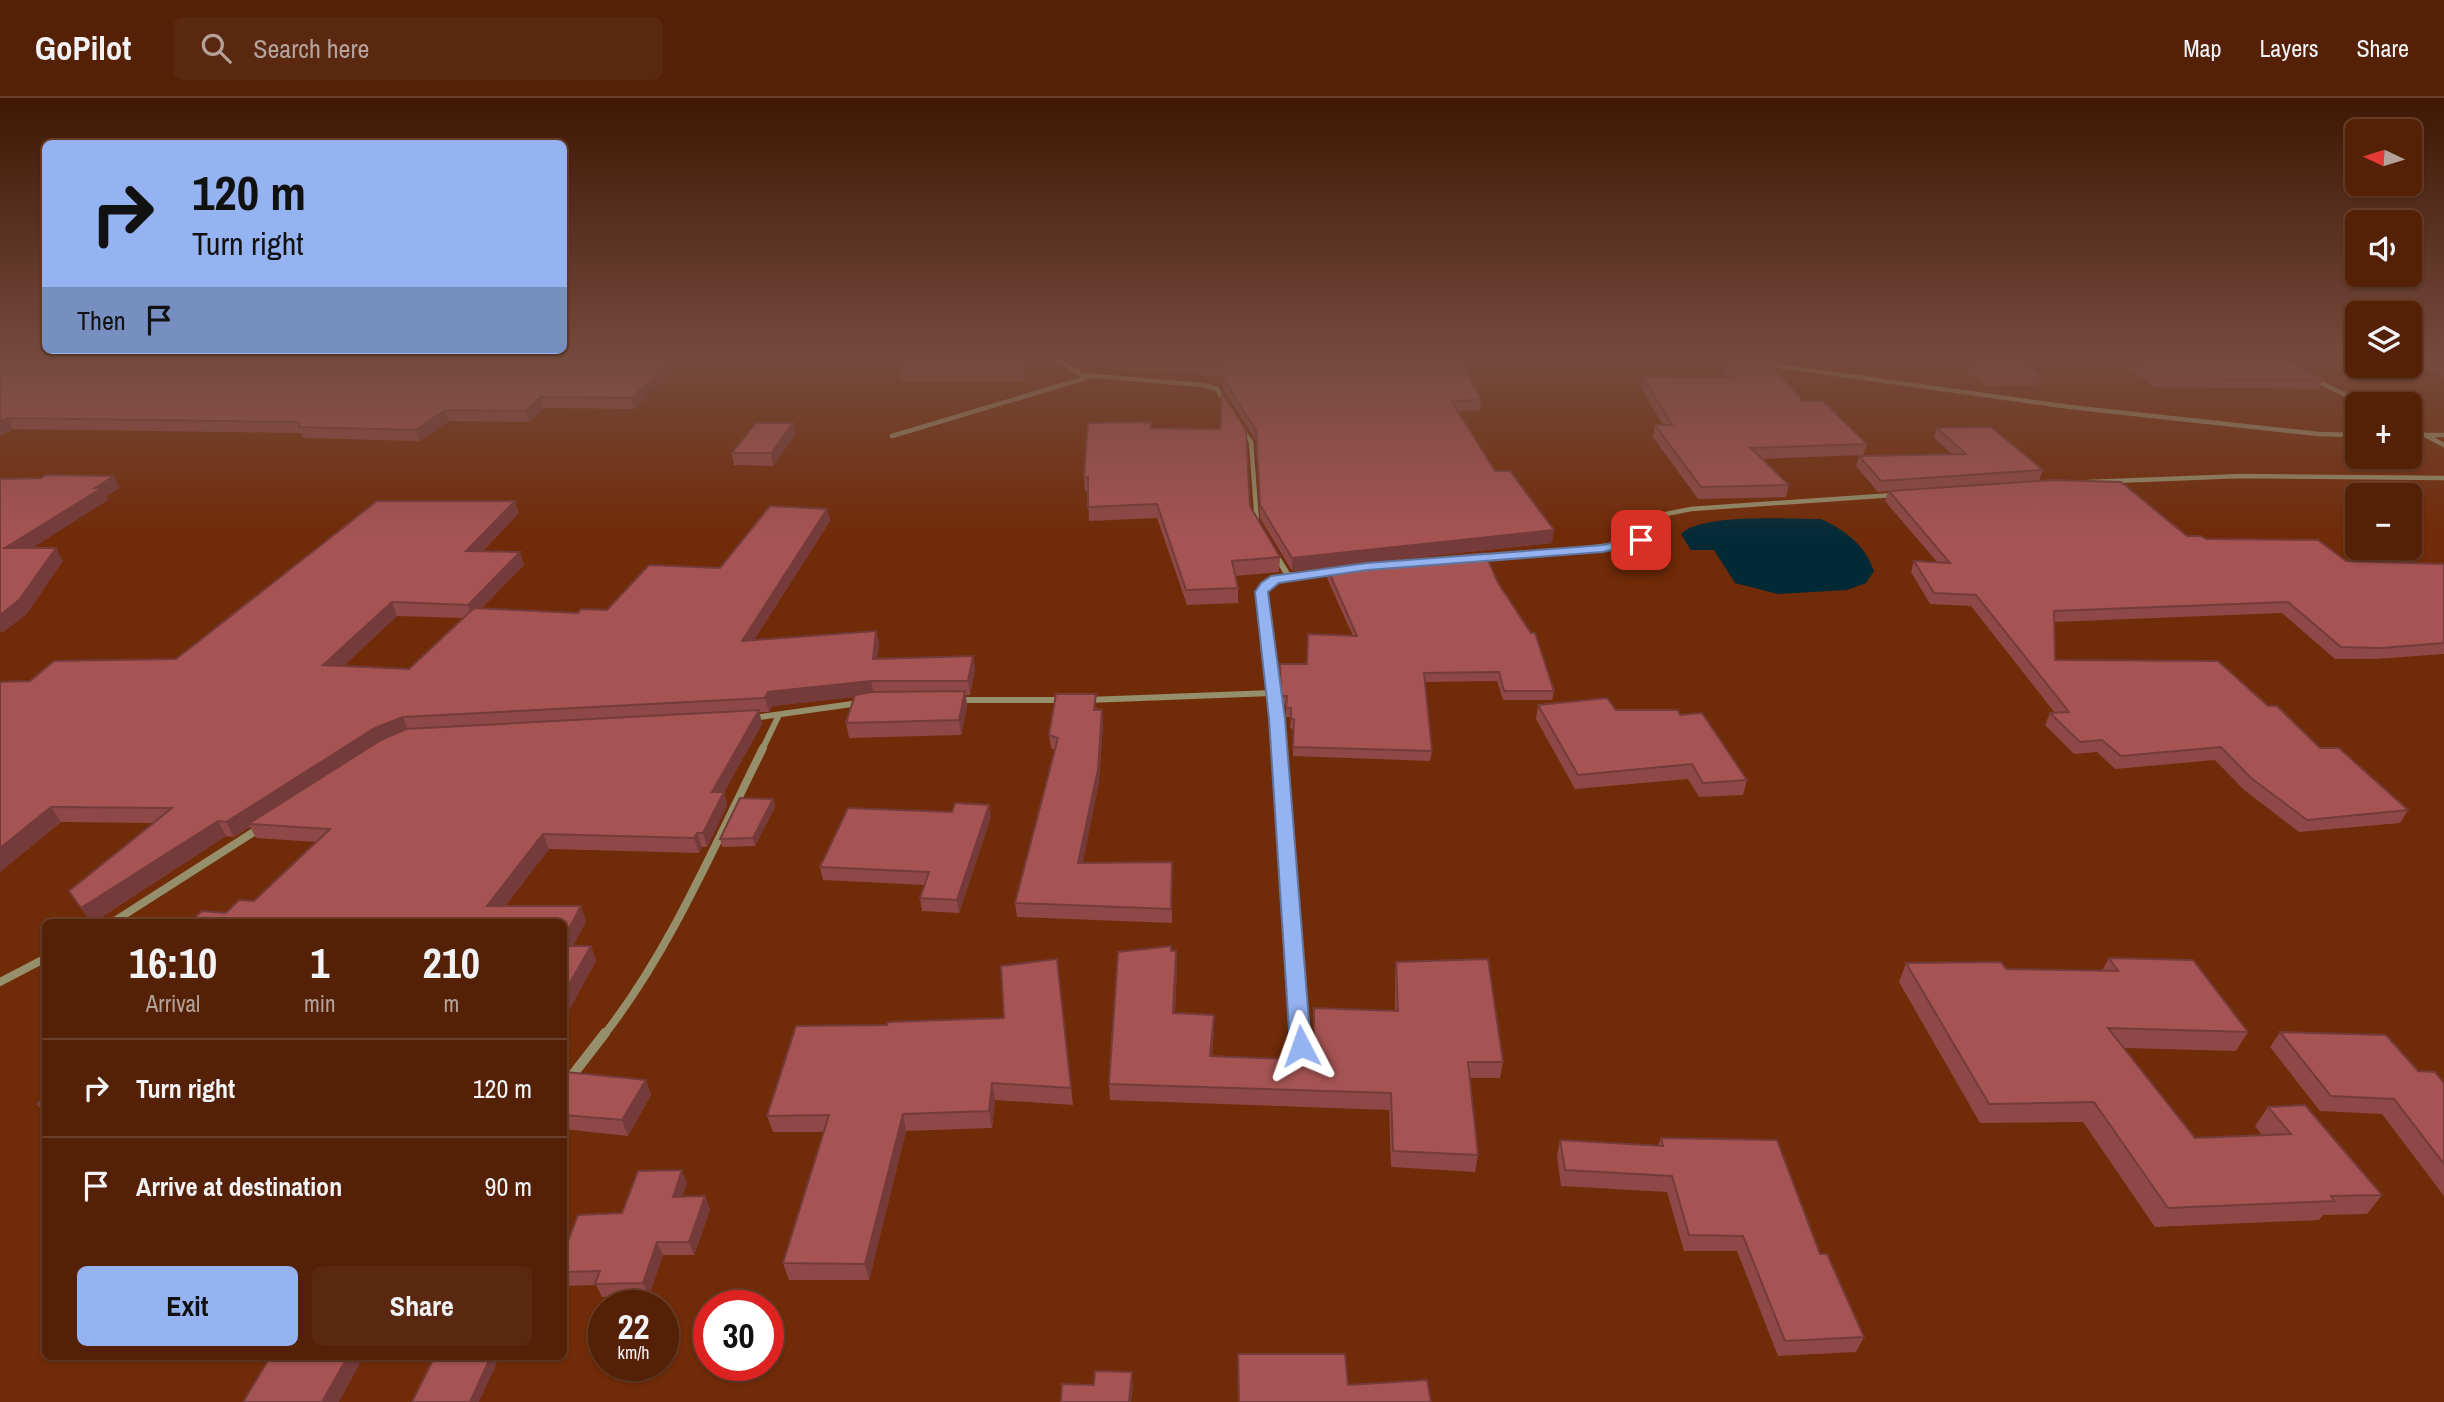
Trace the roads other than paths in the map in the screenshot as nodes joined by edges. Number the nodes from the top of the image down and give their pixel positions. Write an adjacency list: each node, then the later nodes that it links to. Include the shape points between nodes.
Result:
1 (959, 416): 9 (street)
2 (2152, 416): 5 (street)
3 (1238, 421): 14 (street, via 1251,442 1255,519)
4 (2422, 433): 7 (street)
5 (2345, 435)
6 (2422, 435): 7 (street)
7 (2427, 435): 8 (street); 10 (street)
8 (2444, 435)
9 (892, 436)
10 (2444, 445)
11 (2444, 478): 12 (street, via 2241,476)
12 (2083, 482)
13 (1900, 495): 16 (street, via 1691,509 1661,515 1647,524 1641,540 1626,544)
14 (1261, 529)
15 (1273, 551): 18 (street)
16 (1466, 558)
17 (1341, 570): 18 (street)
18 (1289, 577): 19 (street, via 1275,579 1262,592)
19 (1275, 693): 20 (street, via 1118,700); 28 (street)
20 (955, 700)
21 (874, 701): 22 (street)
22 (778, 717): 23 (street); 29 (street, via 631,1000)
23 (737, 719)
24 (265, 825): 25 (street)
25 (118, 919)
26 (42, 960): 27 (street)
27 (0, 982)
28 (1301, 1046)
29 (567, 1082)

